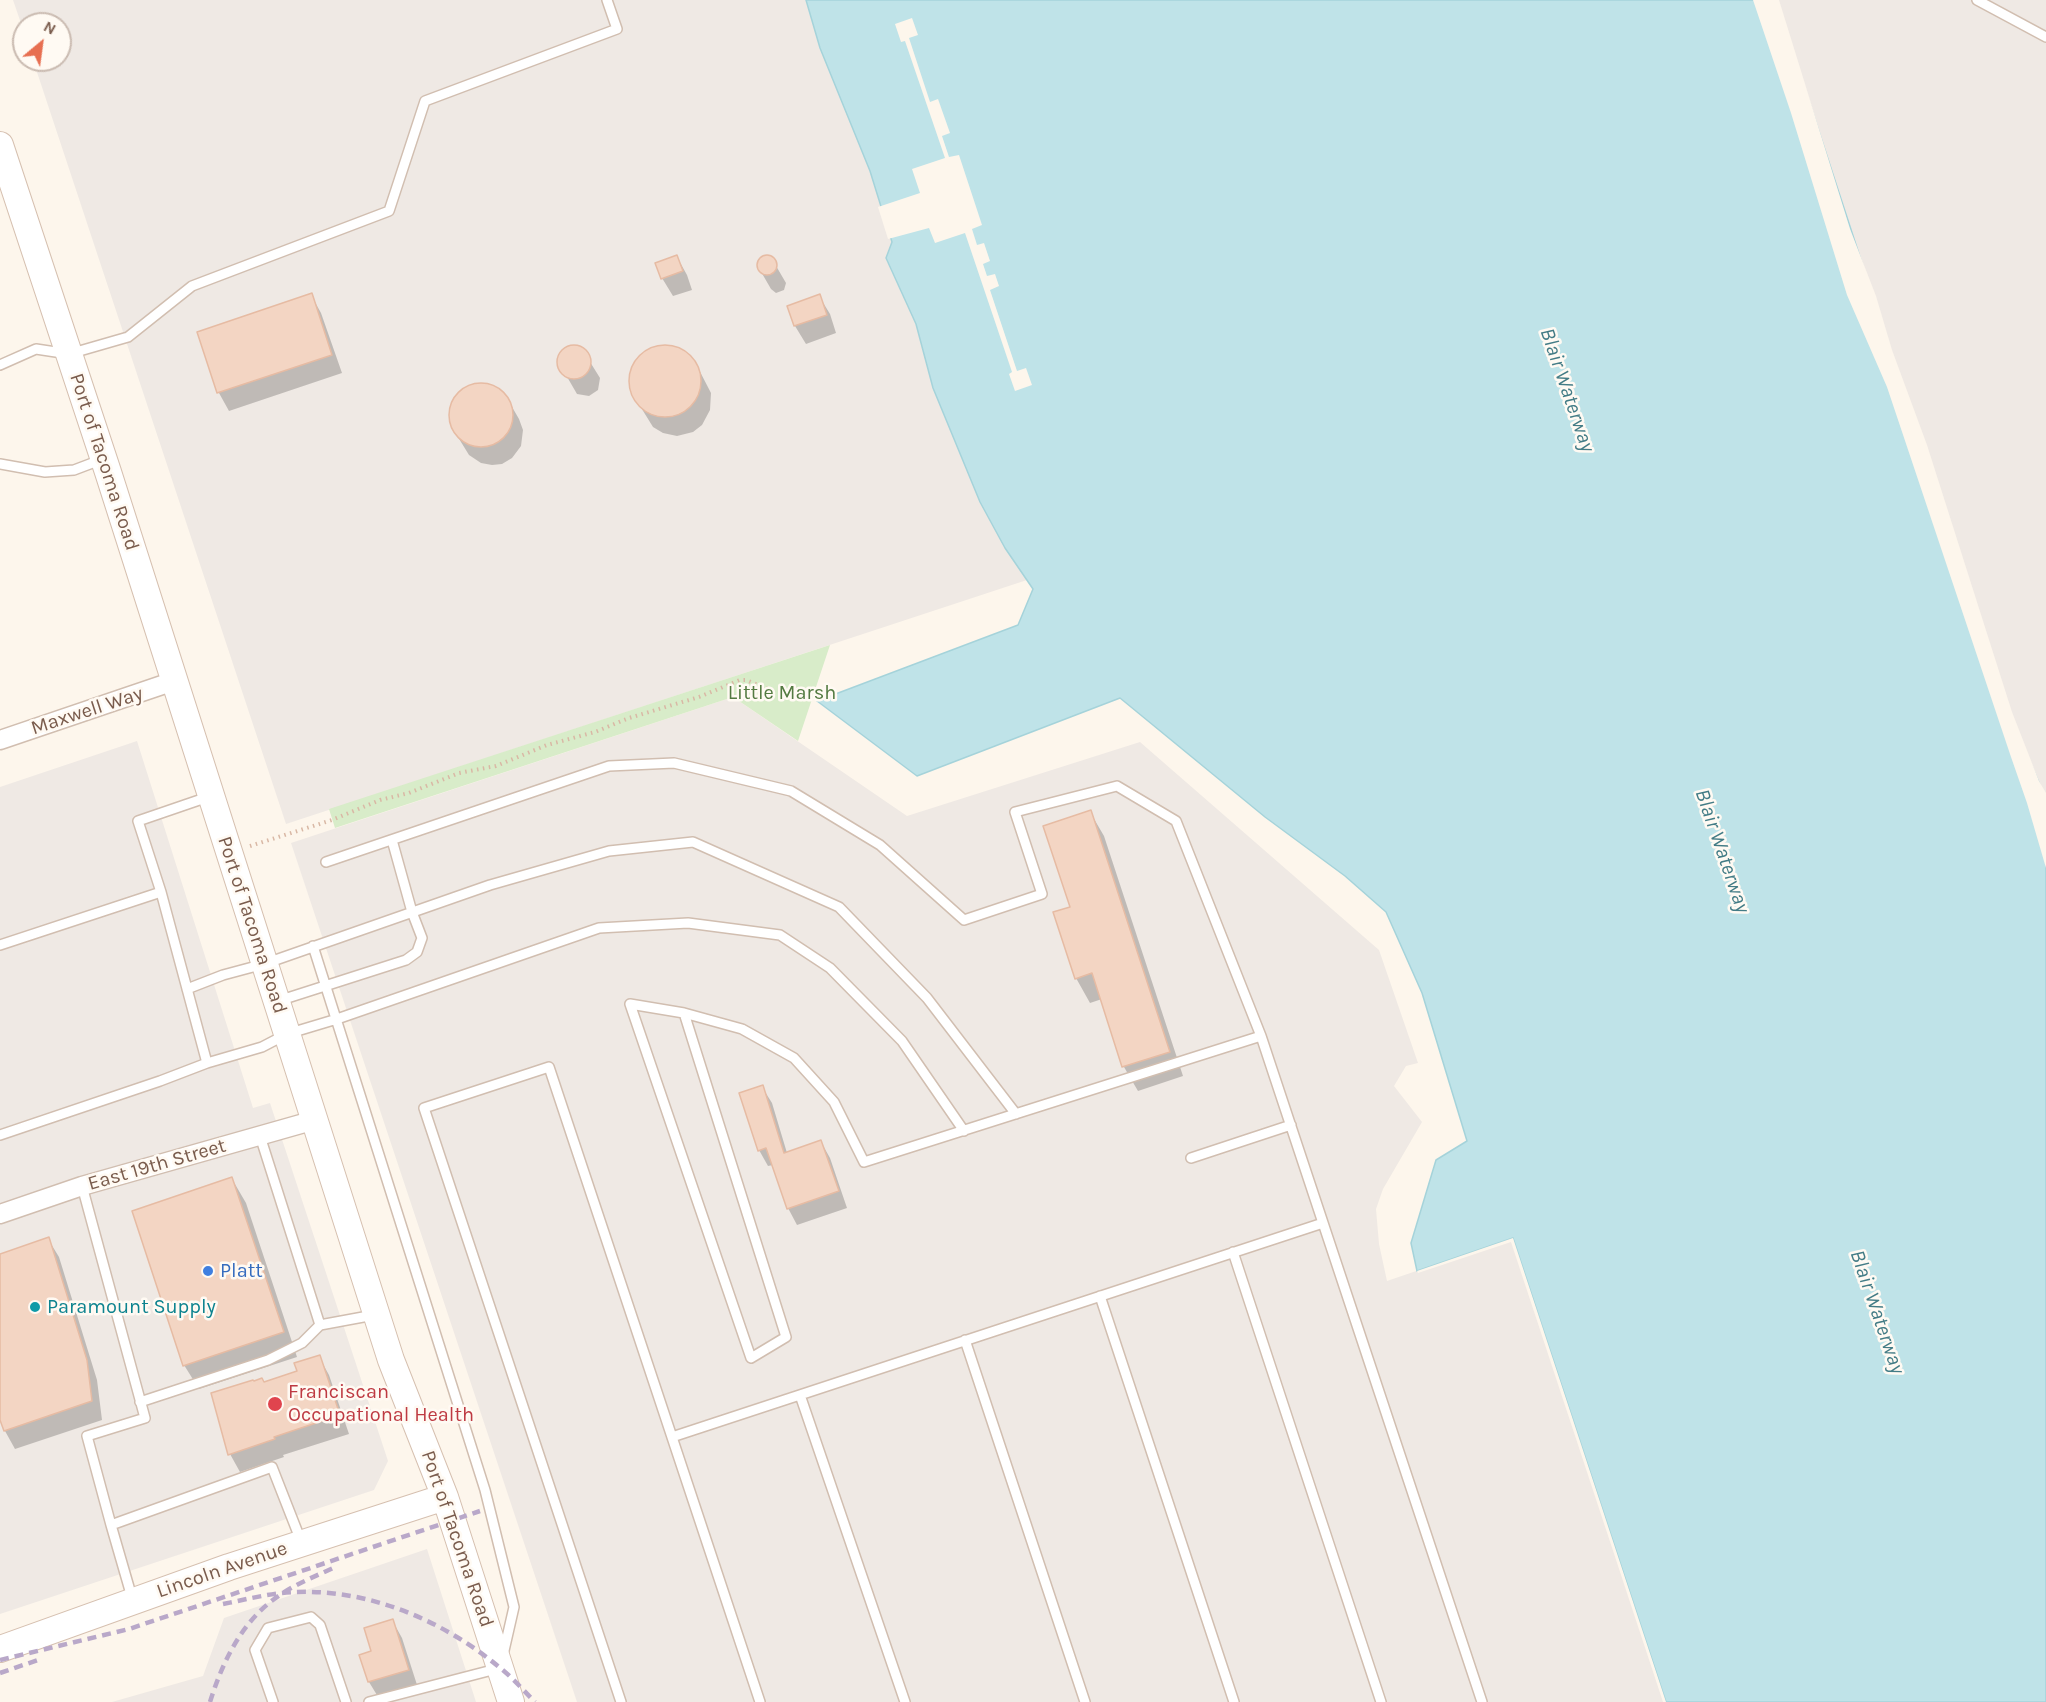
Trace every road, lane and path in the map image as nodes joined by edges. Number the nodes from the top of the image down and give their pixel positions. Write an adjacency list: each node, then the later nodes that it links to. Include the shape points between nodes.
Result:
1 (607, 0): 5 (lane, via 617,29 425,100 389,211 192,286 128,337)
2 (1977, 0): 3 (lane)
3 (2046, 37)
4 (0, 145): 5 (main road, Port of Tacoma Road)
5 (69, 354): 6 (lane, via 36,349); 7 (main road, Port of Tacoma Road)
6 (0, 365)
7 (103, 458): 8 (lane, via 74,470 45,472); 9 (main road, Port of Tacoma Road)
8 (0, 464)
9 (174, 681): 11 (street, Maxwell Way); 12 (main road, Port of Tacoma Road)
10 (773, 691): 14 (path, via 740,680 496,766 459,773)
11 (0, 740)
12 (211, 796): 14 (main road, Port of Tacoma Road); 16 (lane, via 138,821)
13 (392, 840): 15 (lane); 17 (lane); 27 (lane, via 609,766 674,763 791,791 880,844 964,920 1042,894 1015,812 1116,786 1176,821)
14 (229, 852): 20 (main road, Port of Tacoma Road)
15 (326, 862)
16 (161, 892): 18 (lane); 22 (lane)
17 (412, 912): 19 (lane); 21 (lane, via 422,938 417,952 406,960); 29 (lane, via 609,851 693,842 839,907 927,998)
18 (0, 945)
19 (313, 946): 20 (lane); 21 (lane)
20 (264, 964): 22 (lane); 23 (main road, Port of Tacoma Road)
21 (327, 986): 23 (lane); 25 (lane)
22 (187, 989): 28 (lane)
23 (278, 1001): 26 (main road, Port of Tacoma Road)
24 (684, 1012): 24 (lane, via 630,1004 751,1358 786,1337); 32 (lane, via 742,1029 794,1058 834,1102 864,1162)
25 (337, 1019): 26 (lane); 32 (lane, via 599,928 688,923 780,935 830,968 902,1041); 52 (lane, via 488,1501 514,1607)
26 (287, 1034): 28 (lane, via 262,1047); 30 (main road, Port of Tacoma Road)
27 (1261, 1036): 29 (lane); 31 (lane)
28 (207, 1063): 33 (lane)
29 (1016, 1114): 32 (lane)
30 (315, 1120): 34 (street, East 19th Street); 41 (main road, Port of Tacoma Road)
31 (1291, 1125): 35 (lane); 38 (lane)
32 (964, 1131)
33 (0, 1135)
34 (261, 1136): 36 (street, East 19th Street); 42 (lane)
35 (1191, 1158)
36 (82, 1186): 37 (street, East 19th Street); 45 (lane)
37 (0, 1214)
38 (1323, 1223): 39 (lane); 63 (lane)
39 (1233, 1252): 40 (lane); 62 (lane)
40 (1100, 1296): 43 (lane); 61 (lane)
41 (377, 1314): 42 (lane); 47 (main road, Port of Tacoma Road)
42 (320, 1325): 45 (lane, via 302,1342 268,1360)
43 (965, 1340): 44 (lane); 60 (lane)
44 (800, 1395): 46 (lane); 59 (lane)
45 (141, 1402): 48 (lane, via 145,1418 87,1436)
46 (672, 1437): 57 (lane, via 549,1067 424,1108); 58 (lane)
47 (445, 1497): 49 (main road, Lincoln Avenue); 52 (main road, Port of Tacoma Road)
48 (111, 1525): 49 (lane, via 272,1467); 50 (lane)
49 (302, 1544): 50 (main road, Lincoln Avenue)
50 (133, 1601): 51 (main road, Lincoln Avenue)
51 (0, 1649)
52 (500, 1668): 55 (lane); 56 (main road, Port of Tacoma Road)
53 (273, 1702): 54 (lane, via 255,1650 268,1628 311,1617 320,1625)
54 (346, 1702)
55 (369, 1702)
56 (511, 1702)
57 (621, 1702)
58 (760, 1702)
59 (905, 1702)
60 (1085, 1702)
61 (1234, 1702)
62 (1381, 1702)
63 (1482, 1702)

